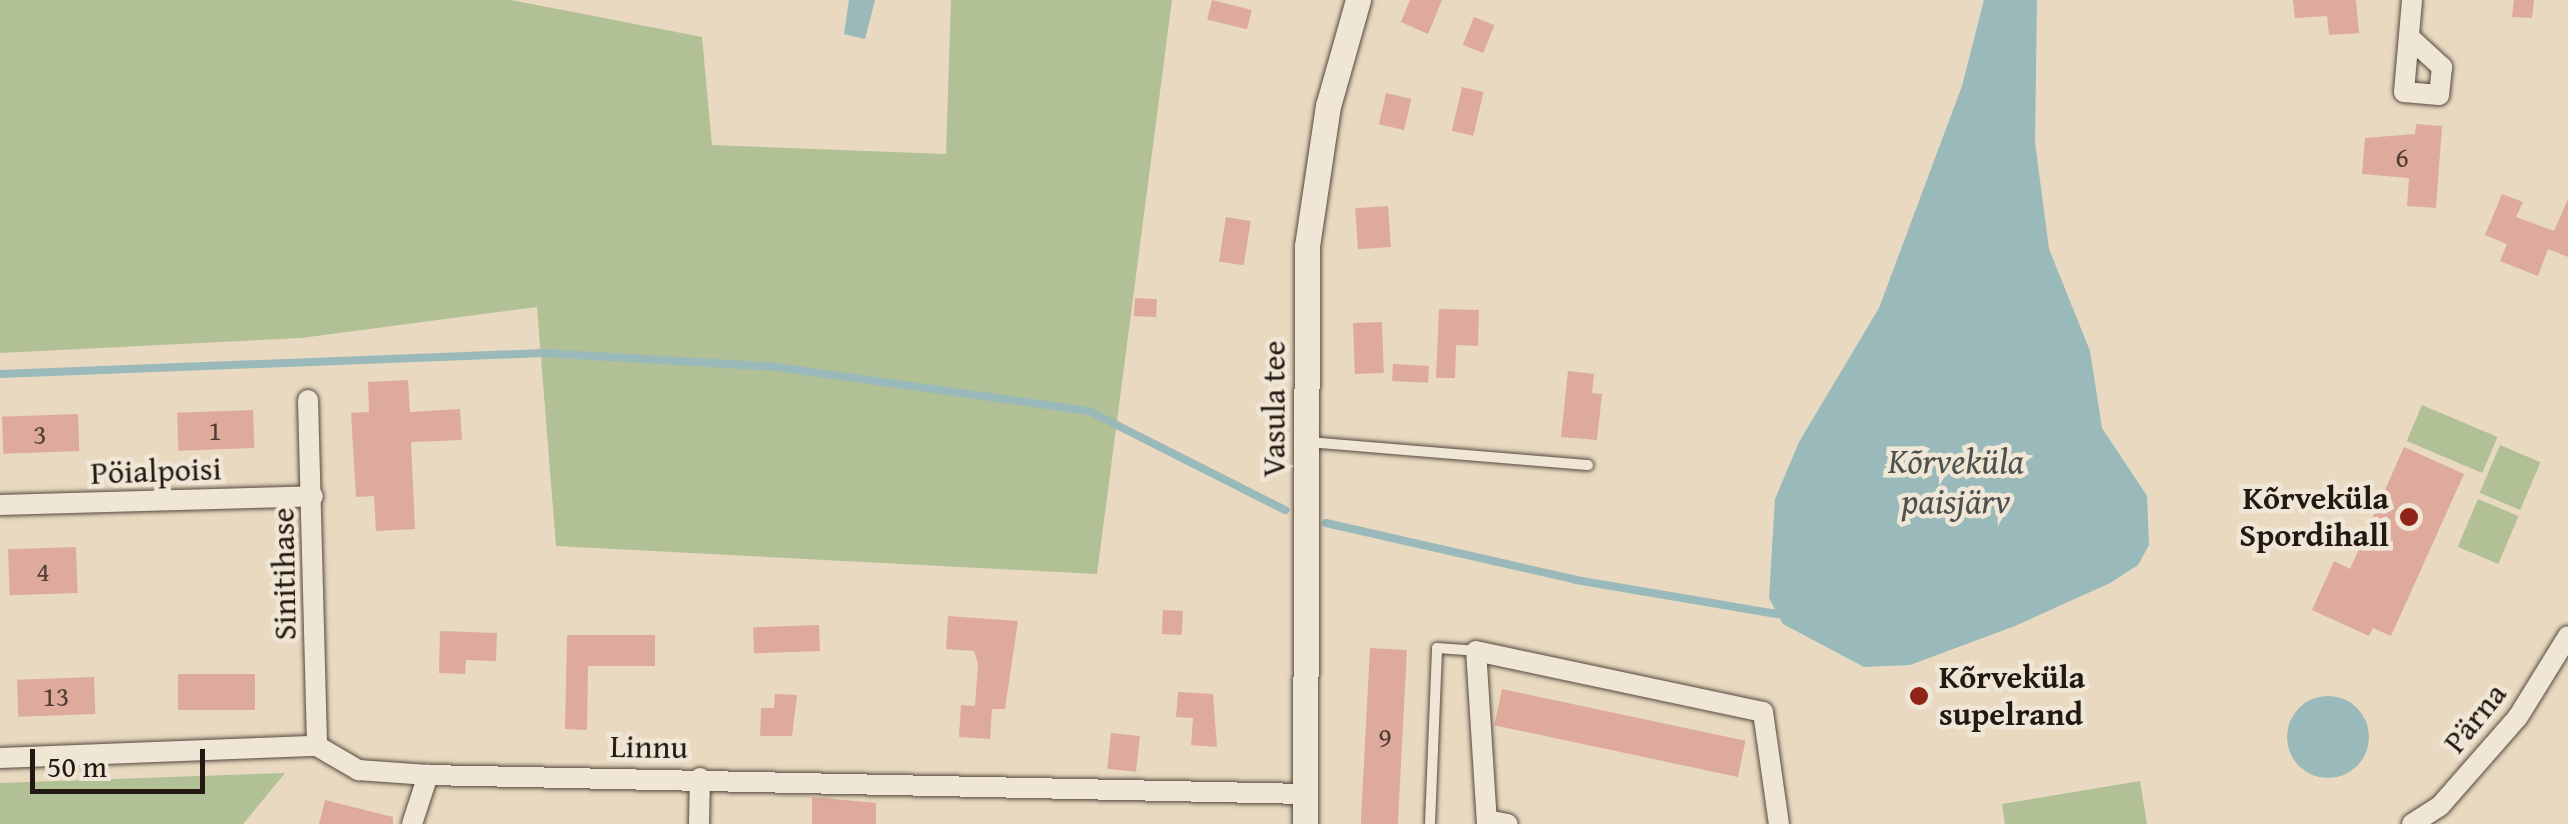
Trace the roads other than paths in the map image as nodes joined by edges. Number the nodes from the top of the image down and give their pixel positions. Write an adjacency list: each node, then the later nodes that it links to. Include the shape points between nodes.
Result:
1 (1358, 0): 5 (street, Vasula tee, via 1328,106 1309,230)
2 (2412, 0): 3 (street)
3 (2409, 37)
4 (308, 400): 7 (street, Sinitihase)
5 (1306, 442): 6 (lane); 15 (street, Vasula tee)
6 (1588, 465)
7 (313, 496): 8 (street, Pöialpoisi); 11 (street, Sinitihase)
8 (0, 505)
9 (2568, 636): 22 (street, Pärna, via 2518,717 2440,806)
10 (1476, 651): 16 (street); 20 (lane, via 1437,648); 21 (street, via 1763,712)
11 (317, 746): 12 (street); 13 (street, Linnu, via 358,770)
12 (0, 758)
13 (428, 775): 14 (street, Linnu); 17 (street)
14 (700, 778): 15 (street, Linnu); 18 (street)
15 (1304, 794): 19 (street, Vasula tee)
16 (1494, 823)
17 (412, 824)
18 (699, 824)
19 (1305, 824)
20 (1430, 824)
21 (1779, 824)
22 (2412, 824)

